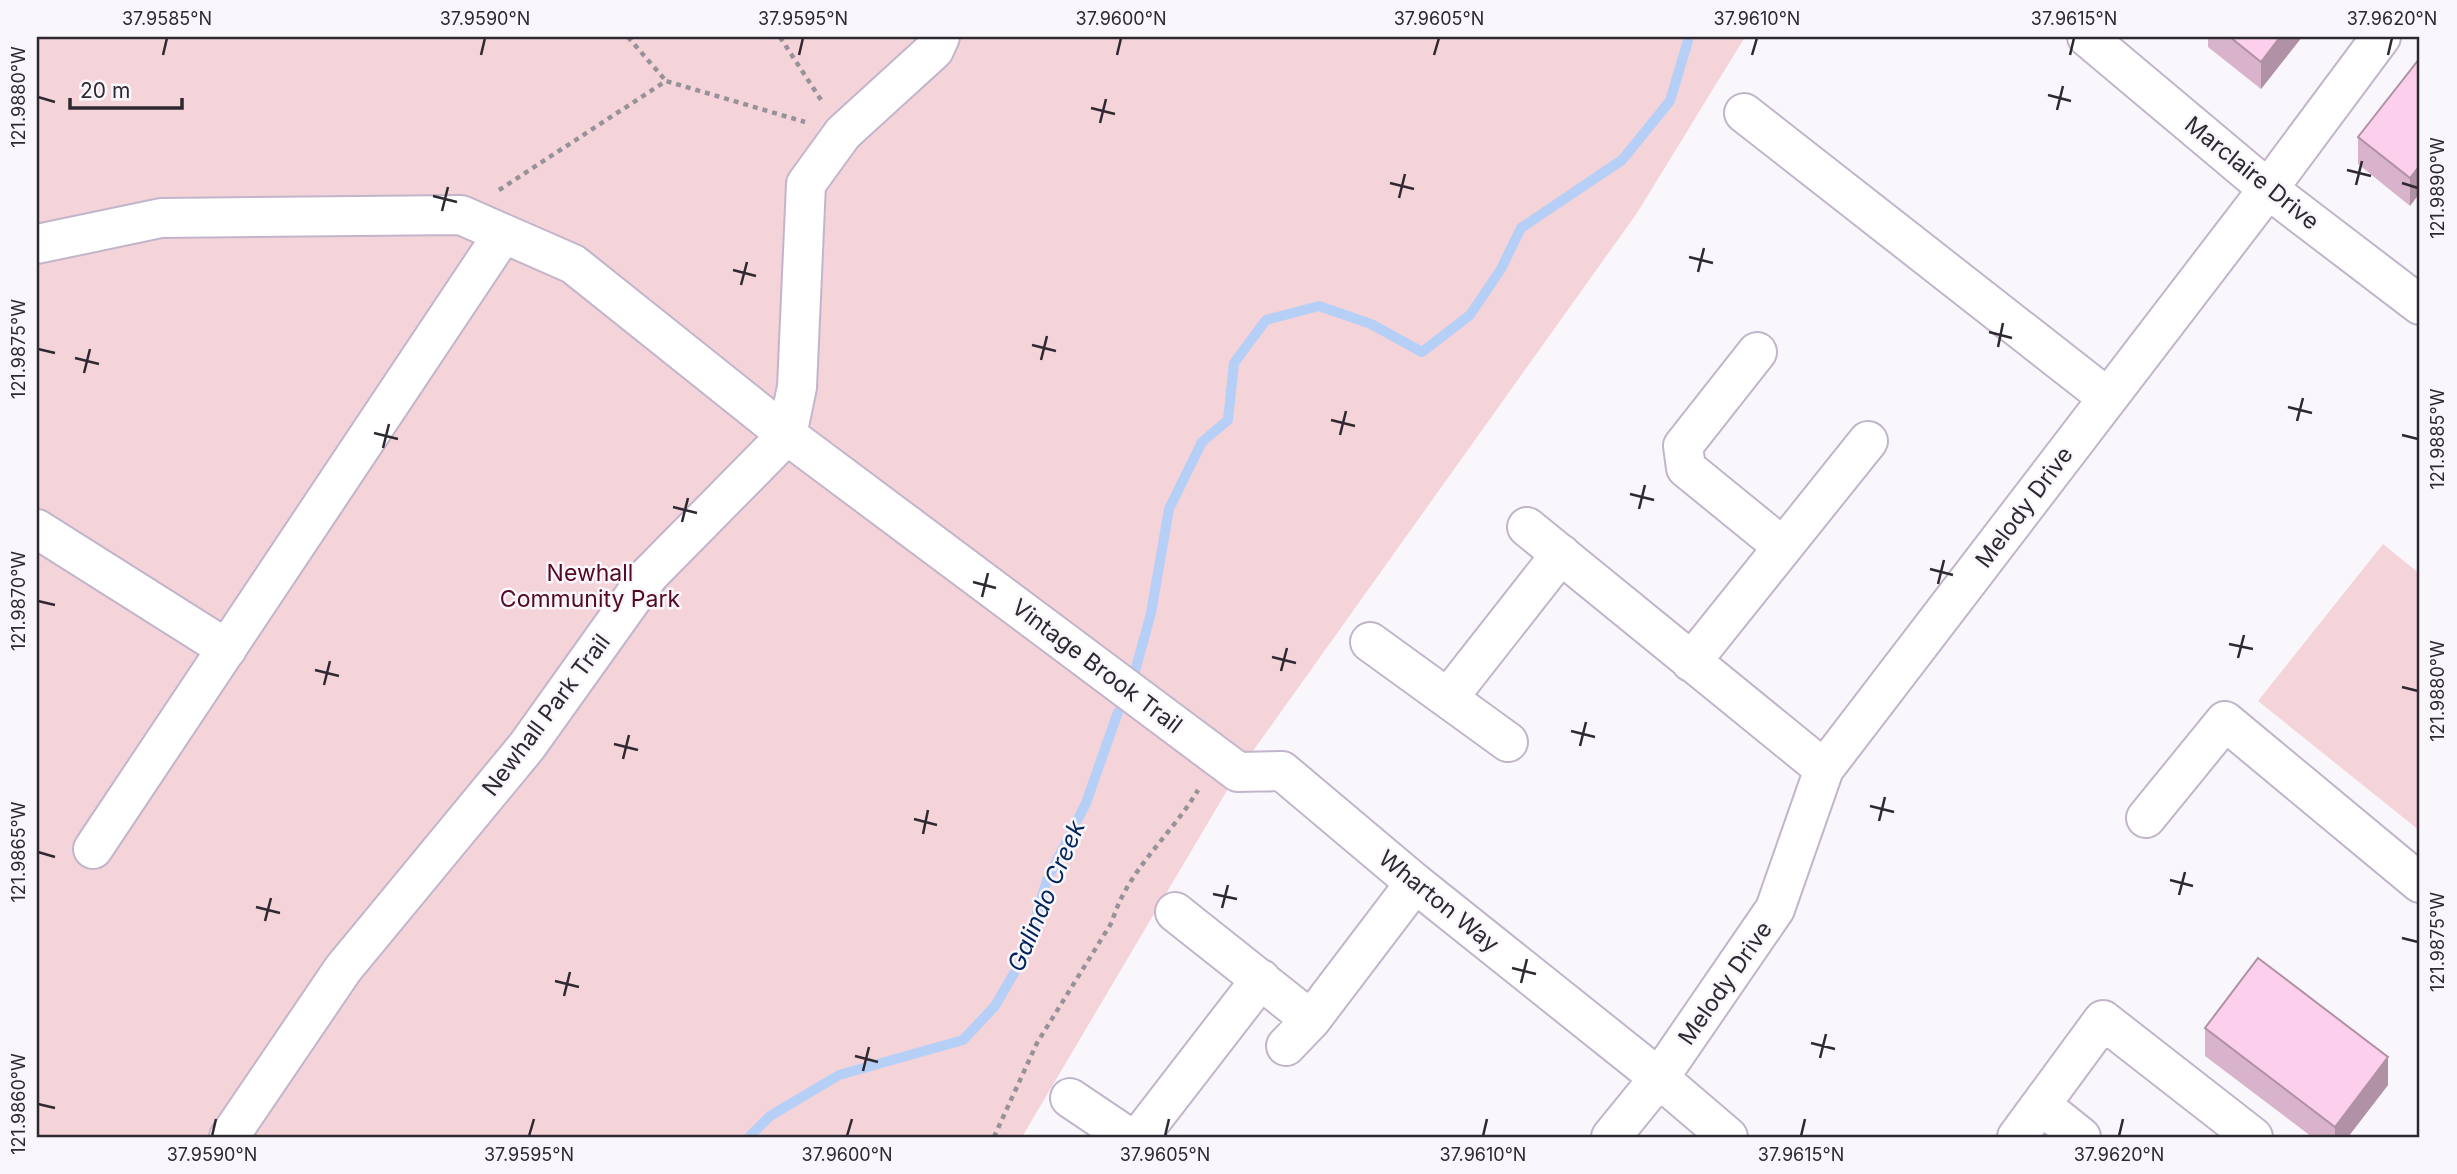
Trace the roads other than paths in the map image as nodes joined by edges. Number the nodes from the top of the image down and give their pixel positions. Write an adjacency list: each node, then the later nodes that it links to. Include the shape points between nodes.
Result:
1 (940, 37): 11 (street, via 934,50 843,133 806,184 797,387)
2 (2087, 37): 5 (street, Marclaire Drive)
3 (2381, 37): 5 (street, Melody Drive)
4 (1744, 113): 10 (street)
5 (2268, 189): 8 (street, Marclaire Drive); 10 (street, Melody Drive)
6 (503, 234): 7 (street, Vintage Brook Trail, via 461,215 160,218); 11 (street, Vintage Brook Trail, via 573,264); 18 (street)
7 (37, 244)
8 (2420, 305)
9 (1757, 352): 15 (street, via 1683,446 1686,468)
10 (2108, 398): 23 (street, Melody Drive)
11 (787, 435): 22 (street, Vintage Brook Trail); 33 (street, Newhall Park Trail, via 649,575 527,746 343,969)
12 (1868, 441): 15 (street)
13 (1527, 527): 16 (street)
14 (37, 529): 18 (street)
15 (1783, 547): 19 (street)
16 (1560, 554): 19 (street); 20 (street)
17 (1370, 642): 20 (street)
18 (227, 649): 25 (street)
19 (1692, 662): 23 (street)
20 (1448, 698): 21 (street)
21 (1507, 741)
22 (1228, 764): 26 (street, Wharton Way, via 1282,771)
23 (1824, 769): 30 (street, Melody Drive, via 1775,909)
24 (2147, 818): 27 (street, via 2225,720)
25 (93, 849)
26 (1415, 883): 29 (street, via 1299,1033); 30 (street, Wharton Way)
27 (2420, 883)
28 (1175, 912): 29 (street)
29 (1261, 979): 35 (street)
30 (1659, 1078): 36 (street, Melody Drive); 37 (street, Wharton Way)
31 (1070, 1098): 34 (street)
32 (2041, 1105): 38 (street); 39 (street); 40 (street, via 2103,1020)
33 (229, 1137)
34 (1128, 1137)
35 (1139, 1137)
36 (1611, 1137)
37 (1728, 1137)
38 (2017, 1137)
39 (2081, 1137)
40 (2253, 1137)

